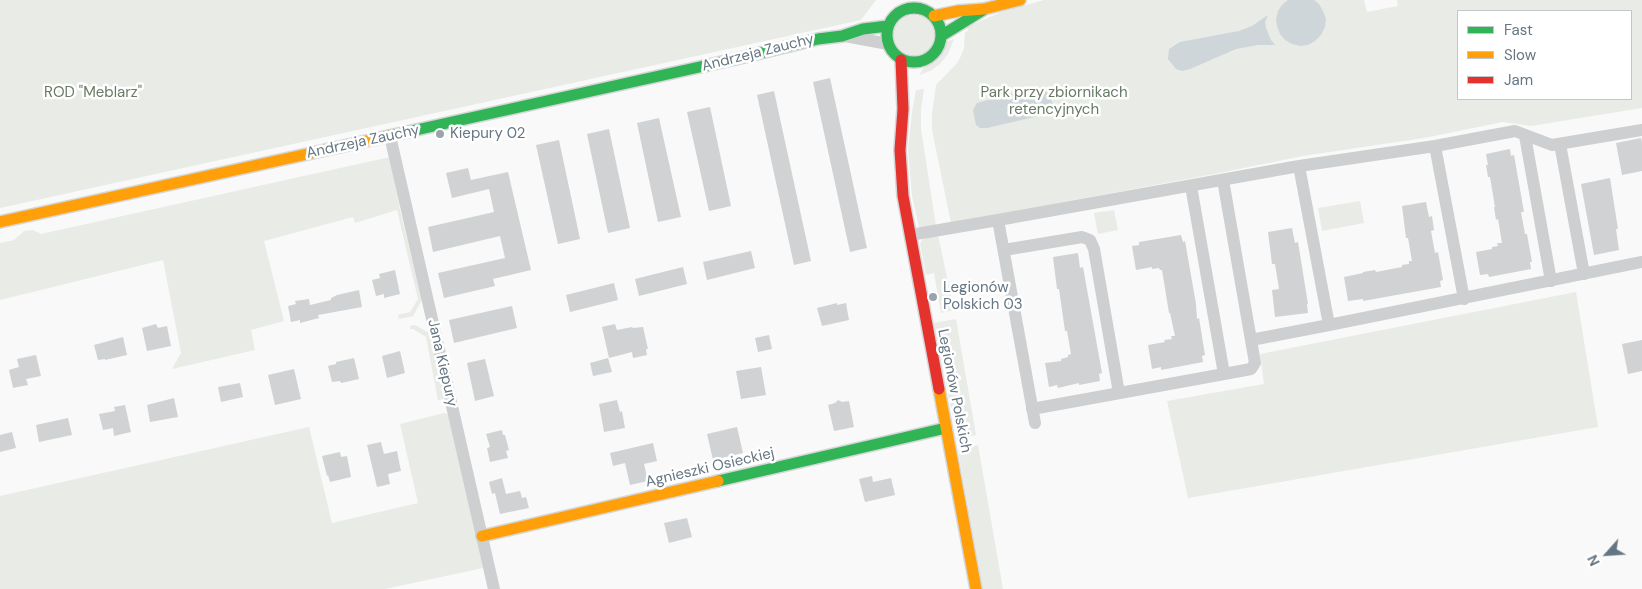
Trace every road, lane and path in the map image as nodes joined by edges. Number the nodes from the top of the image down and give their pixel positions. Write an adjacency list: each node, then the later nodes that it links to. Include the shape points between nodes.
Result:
1 (898, 0): 5 (street)
2 (1020, 0): 4 (street)
3 (916, 4): 5 (street); 6 (street)
4 (984, 9): 6 (street); 9 (street)
5 (899, 12): 7 (street)
6 (934, 16): 9 (street)
7 (888, 26): 8 (street, Andrzeja Zauchy); 10 (street)
8 (842, 36): 10 (street, Andrzeja Zauchy); 15 (street, Andrzeja Zauchy, via 818,38)
9 (941, 36): 12 (street, via 935,53)
10 (888, 44): 11 (street)
11 (901, 60): 12 (street, via 910,62); 13 (street, Legionów Polskich)
12 (916, 70): 13 (street, Legionów Polskich)
13 (903, 109): 24 (street, Legionów Polskich, via 900,150)
14 (1642, 130): 17 (street)
15 (390, 136): 23 (street, Andrzeja Zauchy); 37 (street, Jana Kiepury)
16 (1525, 136): 17 (street, via 1552,145); 18 (street, via 1514,132); 28 (street)
17 (1560, 144): 27 (street)
18 (1435, 146): 19 (street); 29 (street)
19 (1299, 166): 20 (street); 30 (street)
20 (1223, 180): 21 (street); 31 (street)
21 (1191, 186): 22 (street); 32 (street)
22 (998, 220): 24 (street); 25 (street)
23 (0, 222)
24 (910, 235): 36 (street, Legionów Polskich)
25 (1004, 250): 33 (street, via 1082,237 1090,240); 34 (street)
26 (1642, 262): 27 (street)
27 (1584, 274): 28 (street)
28 (1551, 281): 29 (street)
29 (1464, 299): 30 (street)
30 (1329, 325): 31 (street)
31 (1252, 340): 32 (street, via 1253,367)
32 (1224, 374): 33 (street)
33 (1119, 393): 34 (street)
34 (1032, 410): 35 (street)
35 (1035, 424)
36 (946, 428): 37 (street, Agnieszki Osieckiej); 39 (street, Legionów Polskich)
37 (482, 536): 38 (street, Jana Kiepury)
38 (494, 589)
39 (976, 589)

